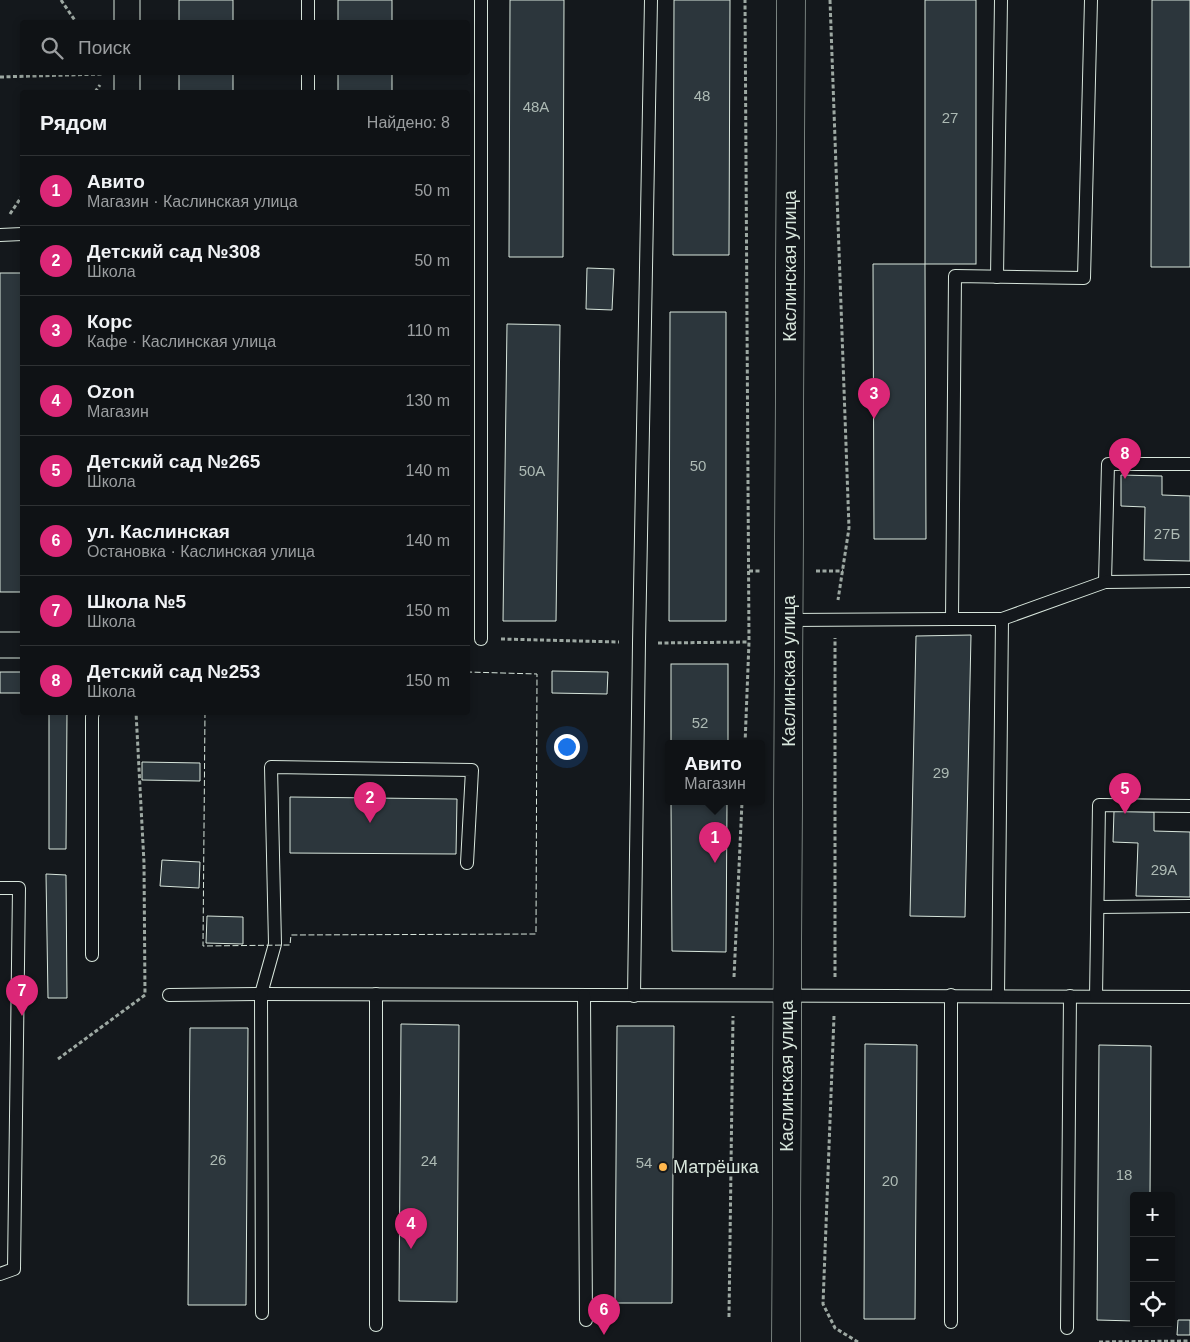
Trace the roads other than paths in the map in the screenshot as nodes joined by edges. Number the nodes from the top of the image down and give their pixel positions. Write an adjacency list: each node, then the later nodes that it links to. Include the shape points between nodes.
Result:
1 (127, 0): 8 (street)
2 (308, 0): 9 (lane)
3 (481, 0): 23 (lane)
4 (651, 0): 38 (lane)
5 (791, 0): 22 (main road, Каслинская улица)
6 (1001, 0): 16 (lane)
7 (1091, 0): 16 (lane, via 1084,278)
8 (127, 20)
9 (308, 20)
10 (127, 75): 12 (street)
11 (308, 75): 13 (lane)
12 (127, 90)
13 (308, 90)
14 (20, 234): 15 (lane)
15 (0, 235)
16 (997, 277): 20 (lane, via 955,276)
17 (1190, 464): 19 (lane, via 1108,464)
18 (1190, 581): 19 (lane)
19 (1105, 582): 21 (lane)
20 (952, 619): 21 (lane); 22 (lane)
21 (1002, 619): 40 (lane)
22 (789, 620): 39 (main road, Каслинская улица)
23 (481, 639)
24 (20, 644): 25 (street)
25 (0, 645)
26 (92, 715): 32 (lane)
27 (1190, 806): 31 (lane, via 1100,805)
28 (468, 863): 33 (lane, via 472,770 271,767 275,944)
29 (0, 888): 44 (lane, via 18,888 14,1268)
30 (1190, 906): 31 (lane)
31 (1098, 907): 42 (lane)
32 (92, 955)
33 (261, 994): 34 (lane); 35 (lane); 45 (lane)
34 (376, 994): 36 (lane); 48 (lane)
35 (169, 995)
36 (584, 995): 38 (lane); 46 (lane)
37 (951, 995): 39 (lane); 40 (lane); 47 (lane)
38 (634, 996): 39 (lane)
39 (787, 996): 50 (main road, Каслинская улица)
40 (998, 996): 41 (lane)
41 (1070, 996): 42 (lane); 49 (lane)
42 (1096, 996): 43 (lane)
43 (1190, 997)
44 (0, 1274)
45 (262, 1314)
46 (586, 1320)
47 (951, 1322)
48 (376, 1325)
49 (1067, 1328)
50 (786, 1342)

